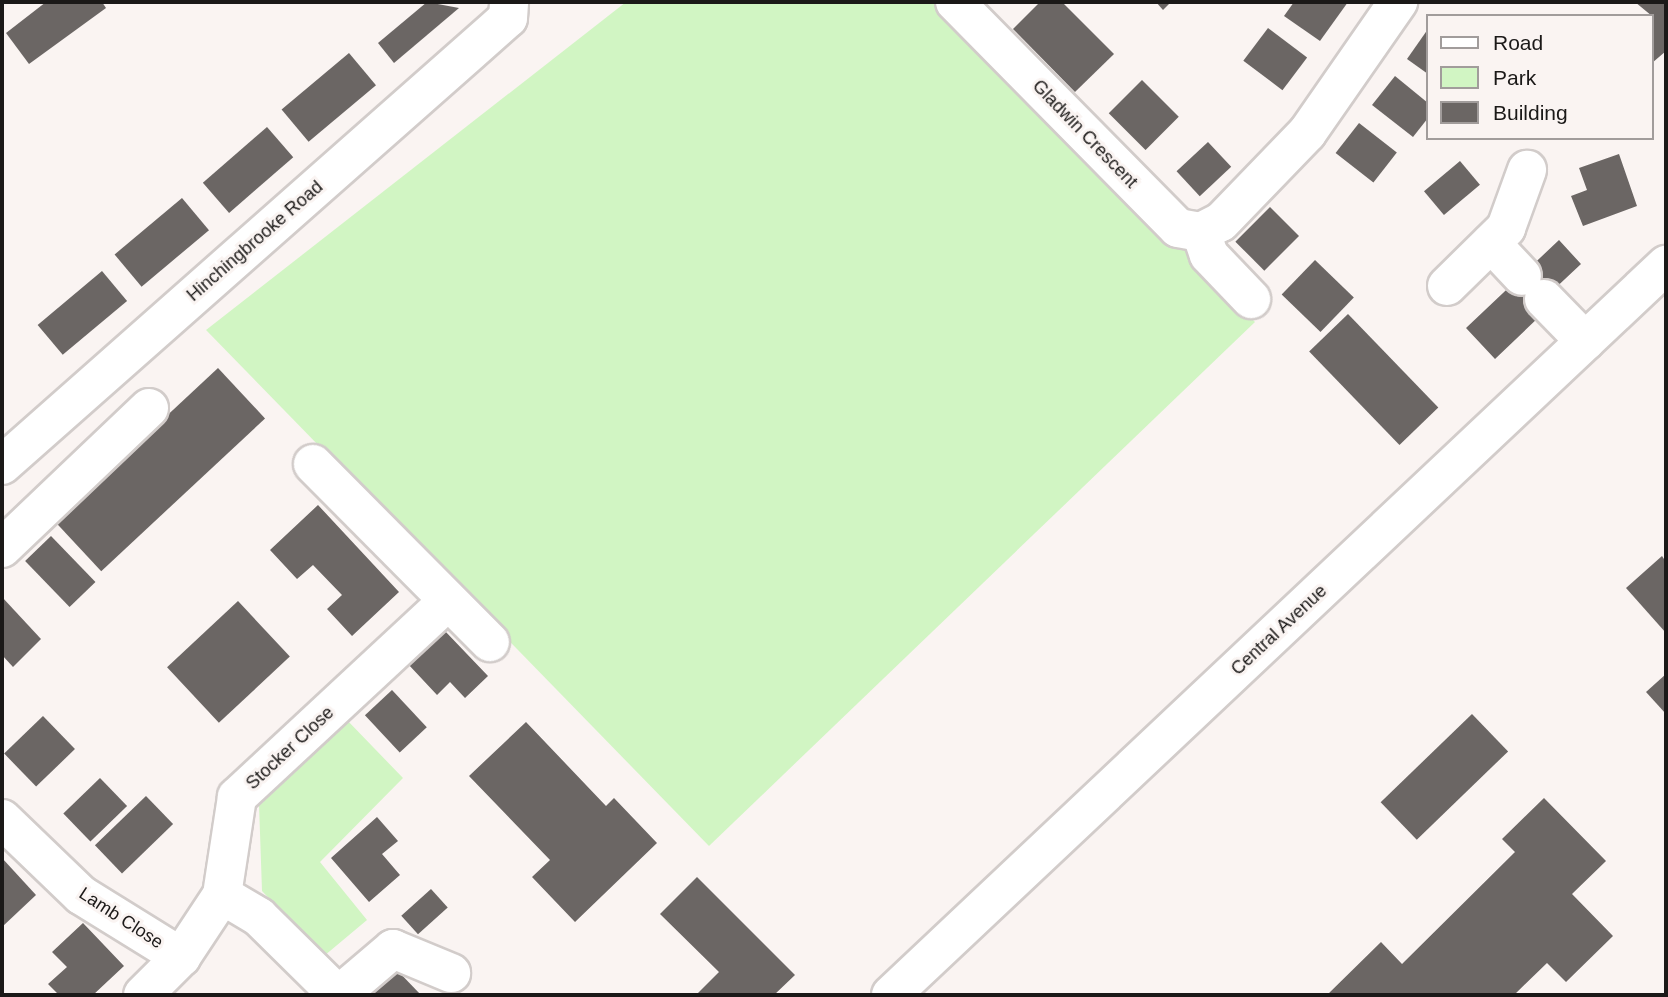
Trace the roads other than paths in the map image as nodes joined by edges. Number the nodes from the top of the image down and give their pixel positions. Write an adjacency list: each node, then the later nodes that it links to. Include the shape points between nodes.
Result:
1 (1398, 2): 5 (street, via 1307,134 1220,222)
2 (975, 8): 5 (street, Gladwin Crescent, via 1178,228)
3 (508, 10): 13 (street, Hinchingbrooke Road)
4 (1527, 170): 6 (street, via 1506,228)
5 (1201, 232): 9 (street, via 1209,255)
6 (1491, 243): 8 (street); 10 (street)
7 (1666, 265): 10 (street, Central Avenue)
8 (1447, 286)
9 (1251, 299)
10 (1585, 341): 23 (street, Central Avenue)
11 (149, 408): 14 (street)
12 (313, 464): 15 (street)
13 (2, 465)
14 (2, 548)
15 (448, 601): 16 (street); 18 (street, Stocker Close, via 237,797)
16 (490, 642)
17 (2, 819): 19 (street, Lamb Close, via 81,895)
18 (222, 895): 19 (street, Stocker Close); 22 (street, via 259,917)
19 (181, 957): 21 (street, Stocker Close)
20 (451, 973): 22 (street, via 393,949)
21 (152, 992)
22 (339, 995)
23 (891, 995)

